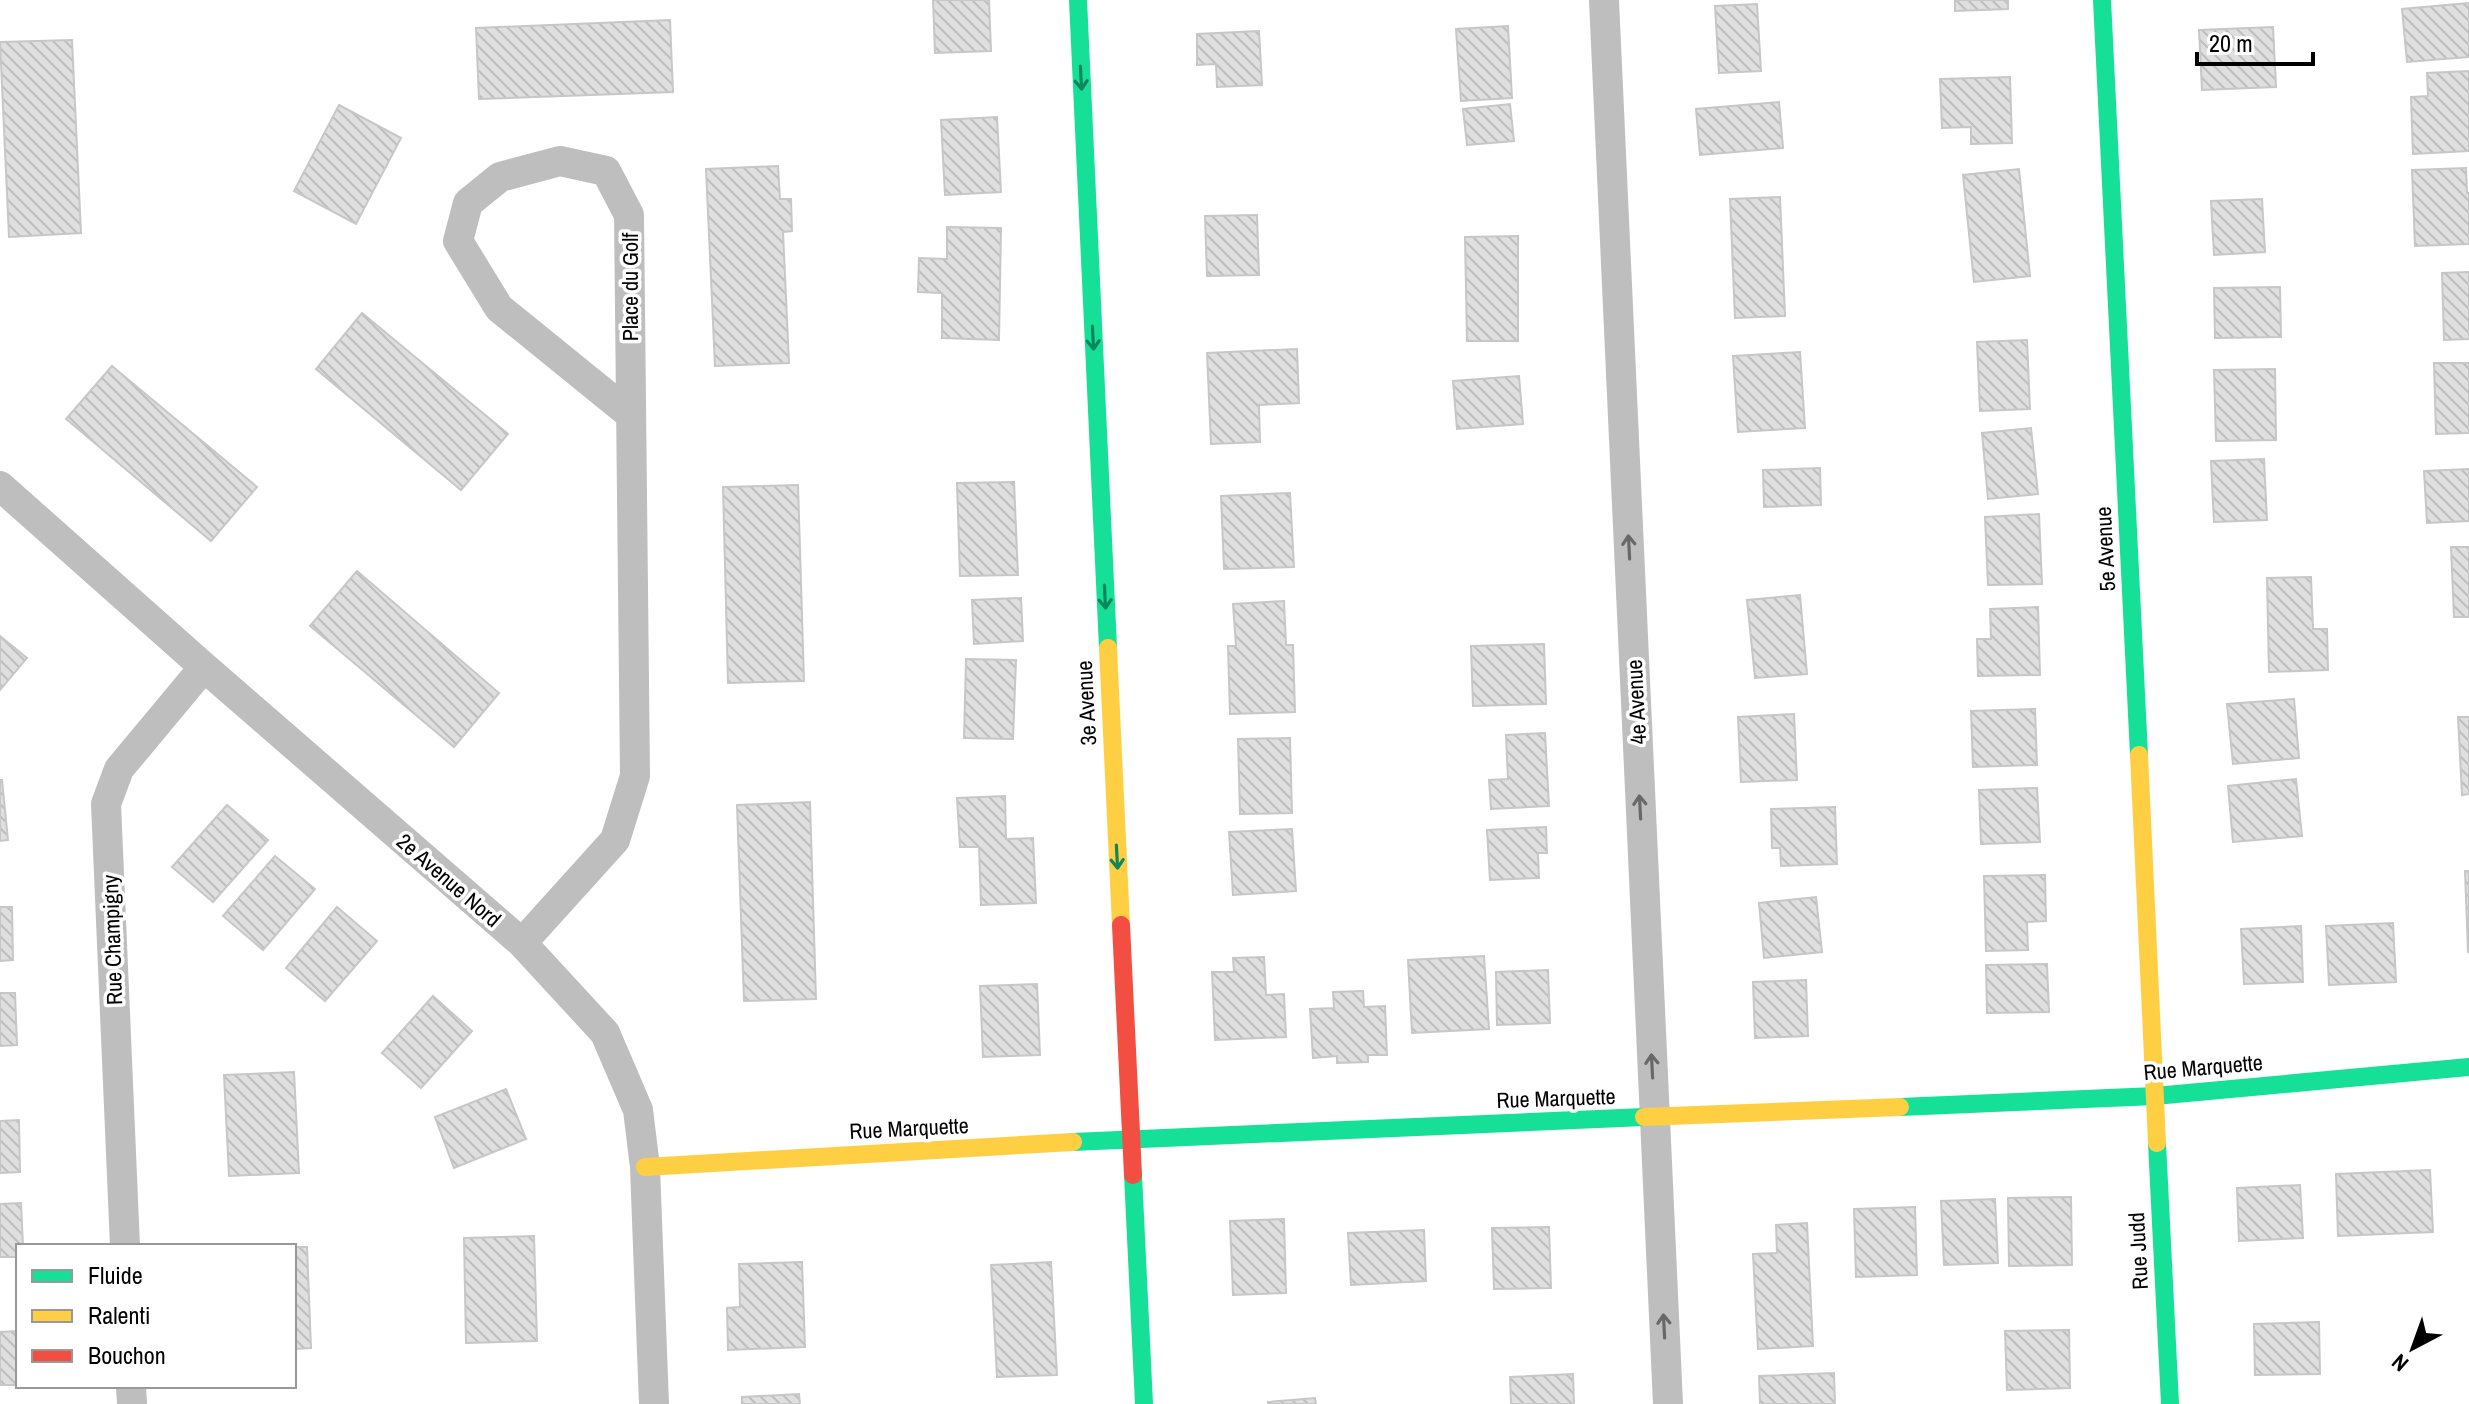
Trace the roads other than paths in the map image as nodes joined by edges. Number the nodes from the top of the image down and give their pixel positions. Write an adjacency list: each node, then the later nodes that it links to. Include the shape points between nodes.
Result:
1 (1078, 0): 11 (street, 3e Avenue, one-way to 11)
2 (1604, 0): 10 (street, 4e Avenue, one-way to 2)
3 (2102, 0): 9 (street, 5e Avenue)
4 (631, 415): 4 (street, Place du Golf, via 629,215 606,171 560,161 500,177 468,203 458,241 499,308); 7 (street, Place du Golf, via 635,776 615,840)
5 (0, 486): 6 (street, 2e Avenue Nord)
6 (204, 667): 7 (street, 2e Avenue Nord); 13 (street, Rue Champigny, via 119,769 106,804)
7 (522, 943): 12 (street, 2e Avenue Nord, via 605,1033 638,1110)
8 (2469, 1067): 9 (street, Rue Marquette)
9 (2155, 1096): 10 (street, Rue Marquette); 17 (street, Rue Judd)
10 (1654, 1118): 11 (street, Rue Marquette); 16 (street, 4e Avenue, one-way to 10)
11 (1131, 1139): 12 (street, Rue Marquette); 15 (street, 3e Avenue)
12 (645, 1167): 14 (street, 2e Avenue Nord)
13 (125, 1244)
14 (654, 1404)
15 (1144, 1404)
16 (1668, 1404)
17 (2170, 1404)

